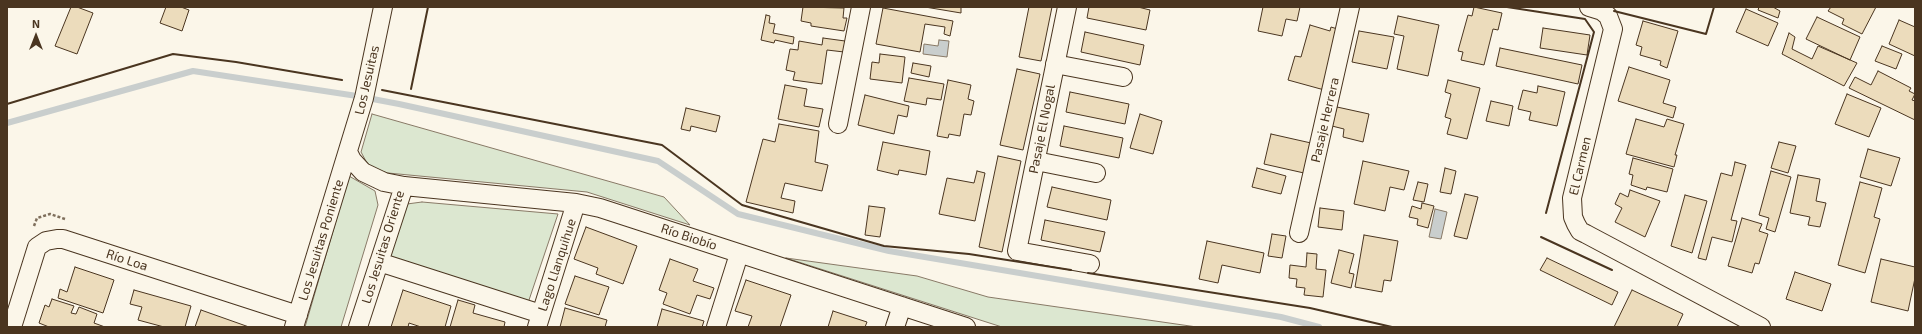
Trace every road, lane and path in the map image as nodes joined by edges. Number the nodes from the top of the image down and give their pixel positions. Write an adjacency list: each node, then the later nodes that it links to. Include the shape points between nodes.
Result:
1 (383, 7): 9 (street, Los Jesuitas, via 364,98)
2 (862, 7): 8 (street)
3 (1067, 7): 6 (street, Pasaje El Nogal)
4 (1350, 7): 14 (street, Pasaje Herrera)
5 (1593, 7): 26 (street, El Carmen, via 1602,10 1608,16 1613,29 1572,198 1576,224 1580,231)
6 (1055, 64): 7 (street); 10 (street, Pasaje El Nogal)
7 (1123, 77)
8 (838, 124)
9 (348, 152): 12 (street, Los Jesuitas Oriente, via 363,172 384,182); 19 (street, Los Jesuitas Poniente)
10 (1036, 161): 11 (street); 17 (street, Pasaje El Nogal, via 1017,251)
11 (1096, 173)
12 (404, 186): 13 (street, Río Biobío); 16 (street, Los Jesuitas Oriente)
13 (576, 203): 15 (street, Río Biobío, via 622,215); 20 (street, Lago Llanquihue)
14 (1299, 233)
15 (739, 254): 18 (street, Río Biobío); 23 (street)
16 (379, 262): 20 (street); 22 (street, Los Jesuitas Oriente)
17 (1090, 264)
18 (902, 306): 24 (street); 25 (street, Río Biobío)
19 (296, 321): 21 (street, Río Loa, via 58,238 46,241 38,247)
20 (539, 321)
21 (12, 327)
22 (358, 327)
23 (716, 327)
24 (895, 327)
25 (966, 327)
26 (1761, 327)

